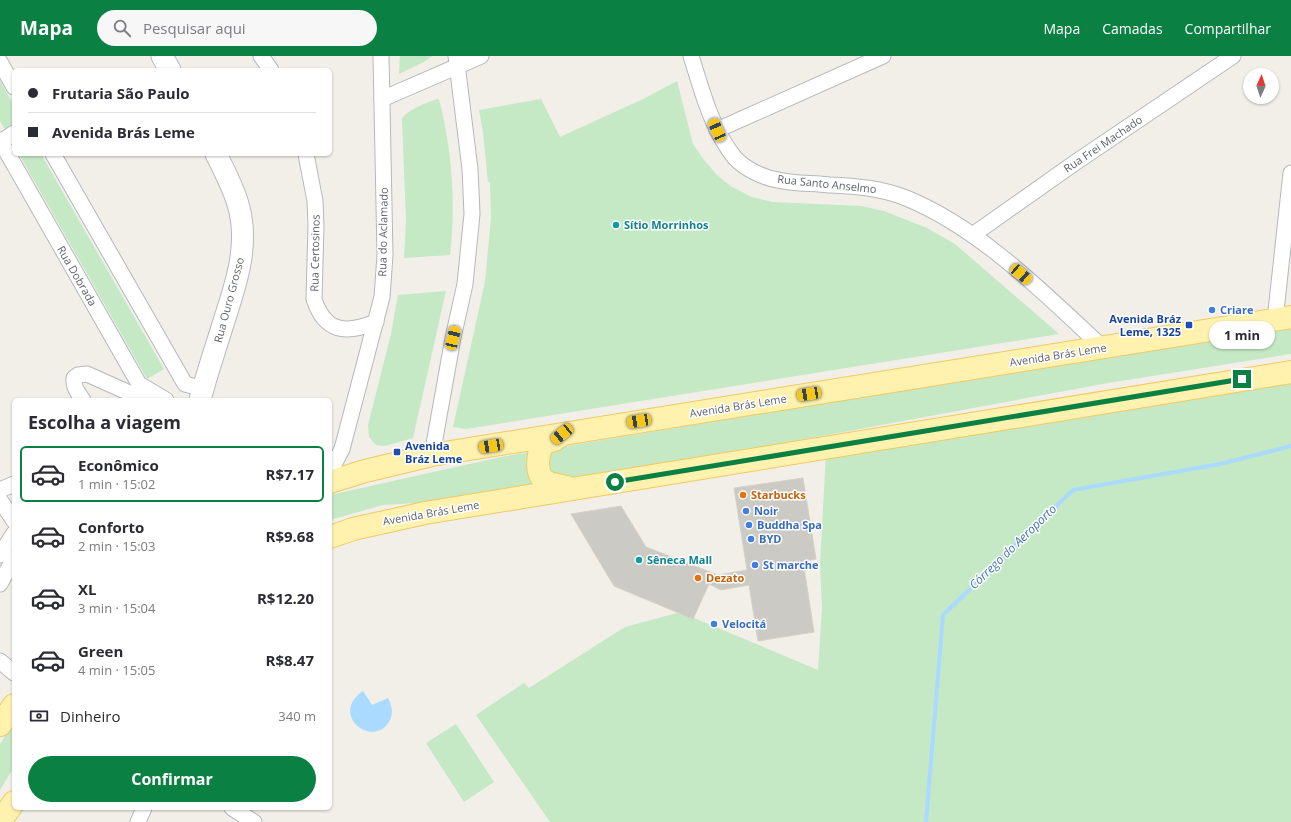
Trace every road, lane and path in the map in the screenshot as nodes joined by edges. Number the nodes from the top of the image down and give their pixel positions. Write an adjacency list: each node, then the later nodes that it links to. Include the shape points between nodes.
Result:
1 (162, 56): 10 (street)
2 (261, 56): 11 (street)
3 (381, 56): 13 (street, Rua do Aclamado)
4 (482, 56): 9 (street)
5 (691, 56): 14 (street, Rua Santo Anselmo)
6 (883, 56): 14 (street)
7 (1233, 56): 21 (street, Rua Frei Machado)
8 (0, 62): 12 (street)
9 (457, 62): 13 (street); 31 (street, via 470,169 472,214 465,284)
10 (169, 68)
11 (270, 68)
12 (12, 84)
13 (382, 99): 23 (street, Rua do Aclamado, via 385,255 382,298)
14 (717, 130): 21 (street, Rua Santo Anselmo, via 736,159 762,175 778,180 858,186 887,191 907,198)
15 (12, 134): 16 (street)
16 (0, 141): 29 (street, Rua Dobrada, via 139,384)
17 (54, 156): 26 (street)
18 (217, 156): 26 (street, Rua Ouro Grosso, via 239,205 243,249 233,294)
19 (306, 156): 23 (street, Rua Certosinos, via 315,201 314,299 318,311 324,321 334,327 361,328)
20 (1291, 173): 22 (street)
21 (974, 234): 24 (street, Rua Santo Anselmo, via 1050,299)
22 (1283, 318): 24 (main road, Avenida Brás Leme)
23 (376, 322): 32 (street, Rua do Aclamado, via 342,450)
24 (1102, 348): 30 (main road, Avenida Brás Leme)
25 (1291, 372): 35 (main road, Avenida Brás Leme)
26 (196, 391): 29 (street)
27 (82, 398): 28 (street, via 74,387 74,378 82,374)
28 (141, 398)
29 (159, 398)
30 (562, 434): 31 (main road, Avenida Brás Leme); 35 (main road, via 542,444 538,452 538,465 542,477 548,483)
31 (432, 455): 33 (main road, Avenida Brás Leme)
32 (332, 468)
33 (332, 481)
34 (12, 485): 36 (street)
35 (572, 488): 40 (main road, Avenida Brás Leme, via 388,520)
36 (0, 490)
37 (0, 500): 38 (street)
38 (12, 518)
39 (12, 536): 41 (street)
40 (332, 536)
41 (0, 555)
42 (12, 562): 43 (street)
43 (0, 584)
44 (0, 661): 45 (street)
45 (12, 670)
46 (12, 708): 47 (main road)
47 (0, 725)
48 (12, 805): 51 (main road)
49 (143, 810): 52 (street)
50 (235, 810): 53 (street)
51 (1, 821)
52 (138, 822)
53 (254, 822)

